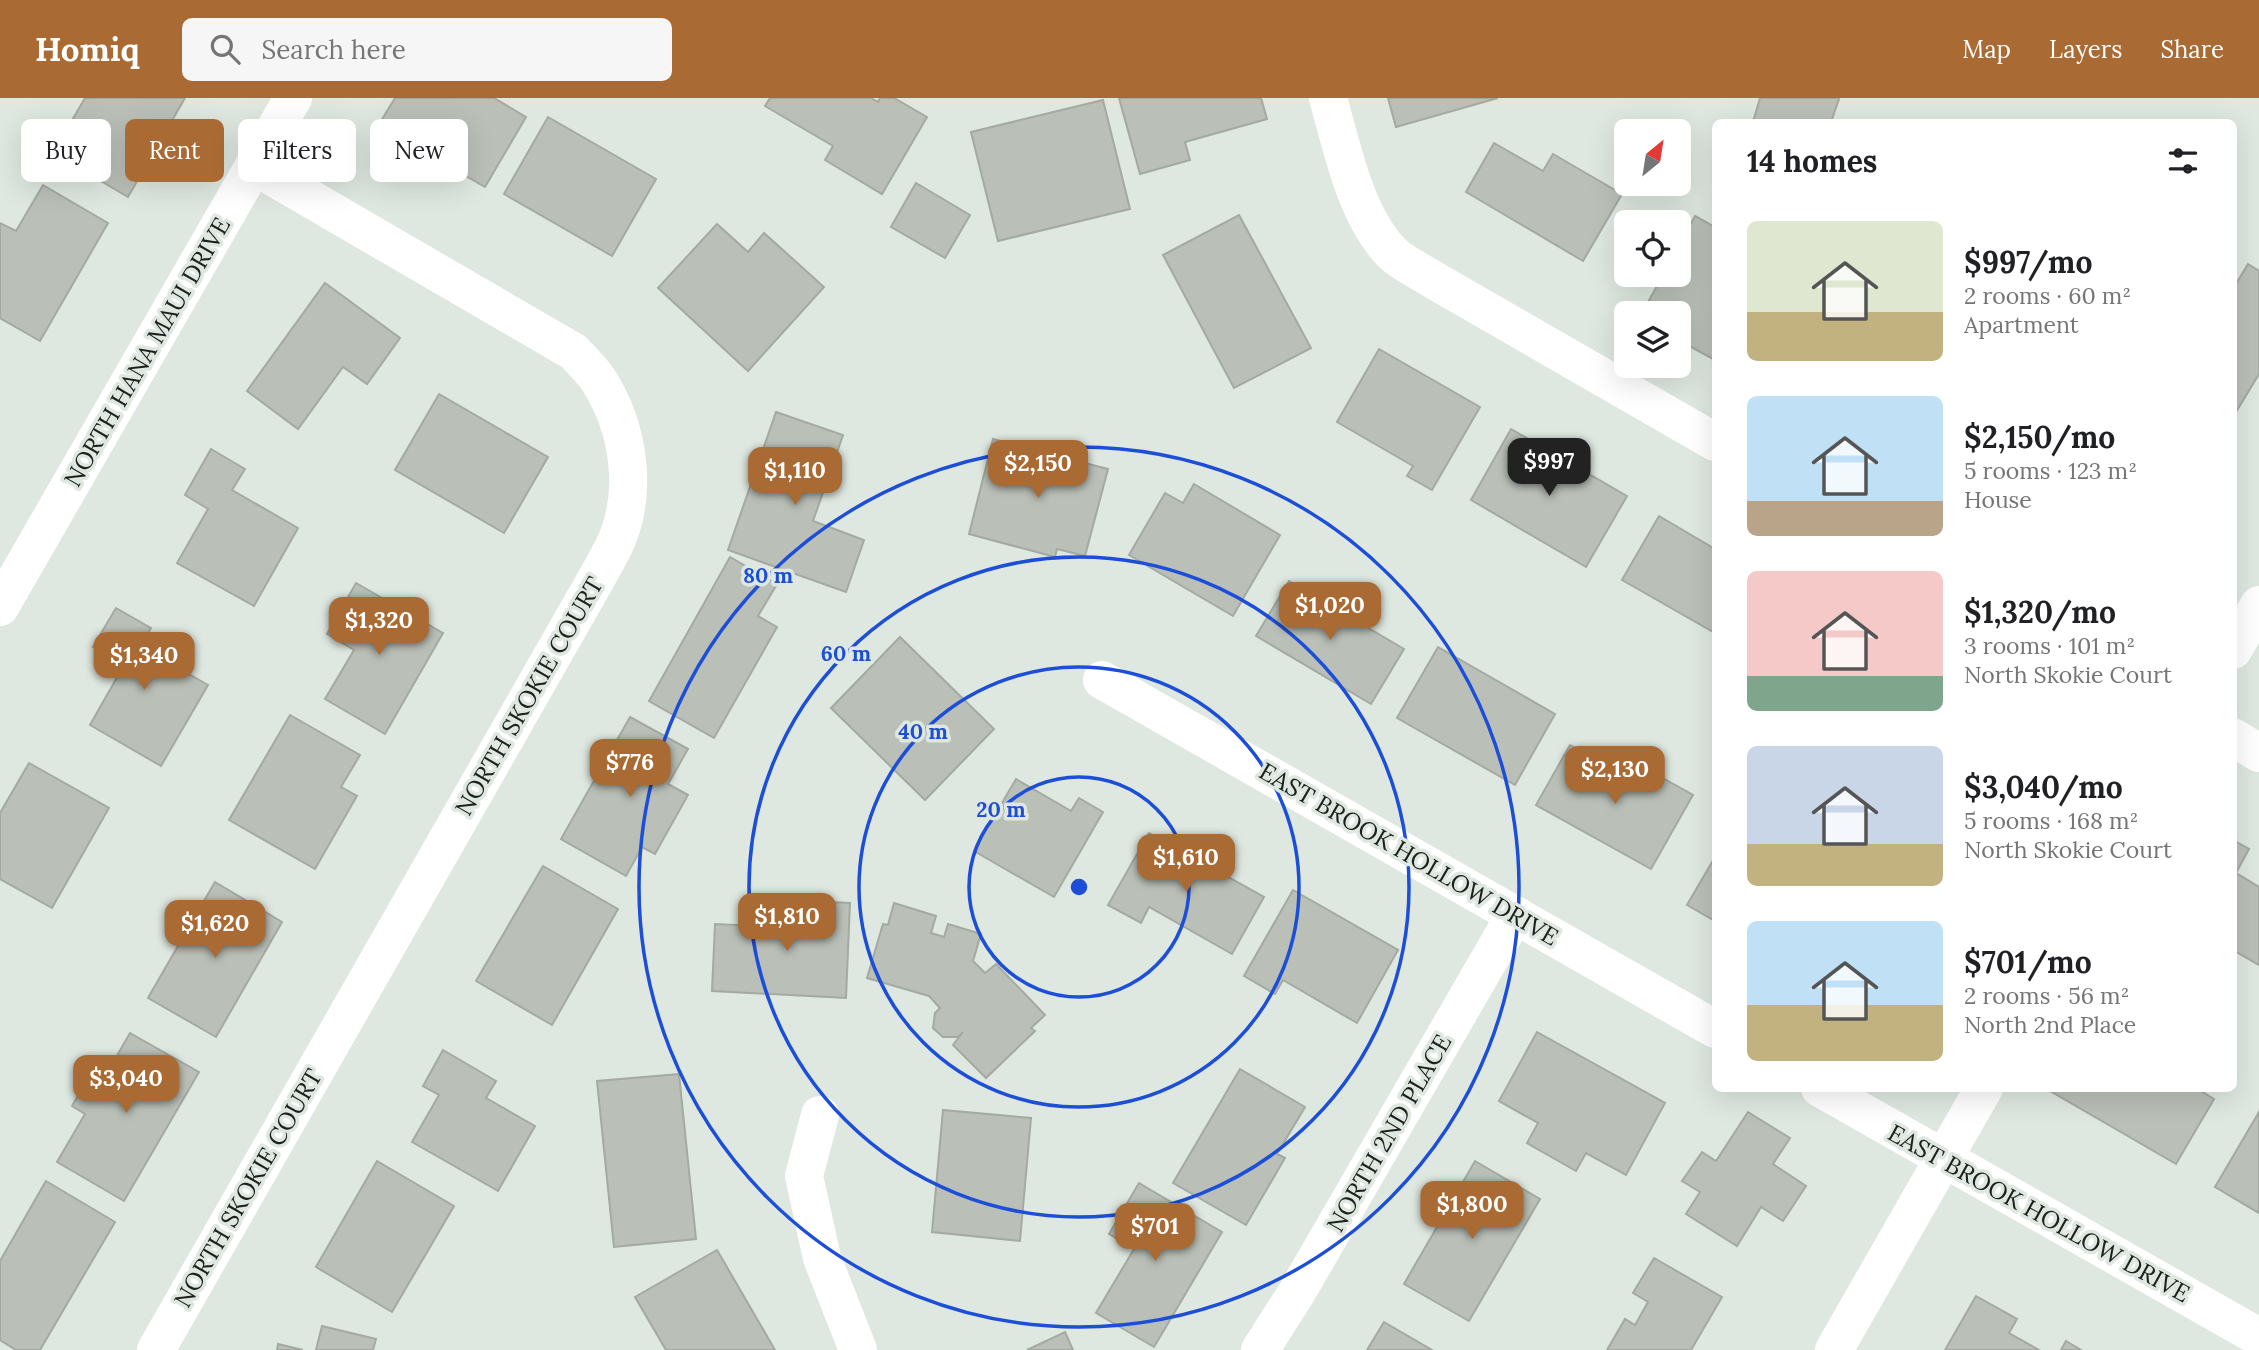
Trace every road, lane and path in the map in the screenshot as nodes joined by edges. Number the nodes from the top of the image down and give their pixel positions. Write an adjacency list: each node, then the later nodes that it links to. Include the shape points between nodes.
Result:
1 (293, 98): 3 (street, NORTH HANA MAUI DRIVE)
2 (1328, 98): 6 (street, via 1353,184 1367,216 1392,253)
3 (281, 119)
4 (245, 182): 8 (street, NORTH HANA MAUI DRIVE)
5 (282, 182): 20 (street, NORTH SKOKIE COURT, via 575,352 598,379 622,433 628,465 627,507 615,544 591,588)
6 (1712, 440)
7 (2259, 605): 9 (street)
8 (0, 607)
9 (2237, 643)
10 (1102, 680): 13 (street, EAST BROOK HOLLOW DRIVE)
11 (2237, 739): 12 (street)
12 (2259, 753)
13 (1515, 915): 14 (street, EAST BROOK HOLLOW DRIVE); 22 (street, NORTH 2ND PLACE)
14 (1712, 1027)
15 (1827, 1092): 18 (street, EAST BROOK HOLLOW DRIVE)
16 (1982, 1092): 18 (street)
17 (820, 1115): 21 (street, via 804,1176 821,1258)
18 (1944, 1159): 19 (street, EAST BROOK HOLLOW DRIVE); 23 (street)
19 (2259, 1337)
20 (156, 1350)
21 (858, 1350)
22 (1260, 1350)
23 (1834, 1350)

